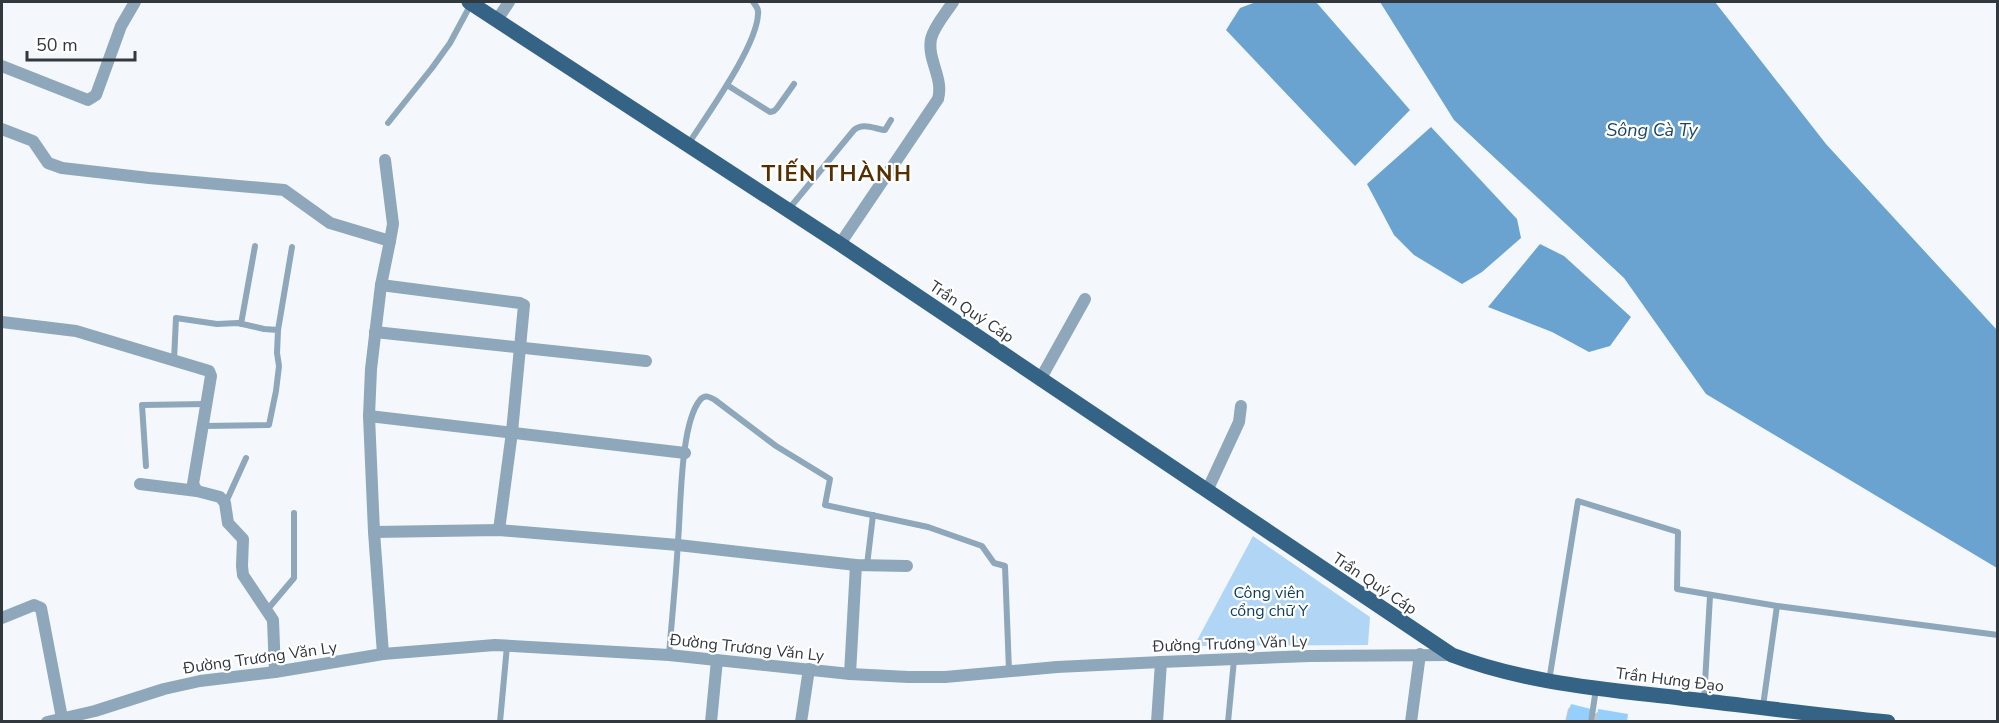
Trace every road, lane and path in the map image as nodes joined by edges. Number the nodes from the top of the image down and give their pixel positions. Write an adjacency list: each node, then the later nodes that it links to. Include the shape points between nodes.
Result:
1 (135, 2): 7 (street, via 121,26 93,98 88,100)
2 (470, 2): 6 (main road, Trần Quý Cáp); 11 (lane, via 450,43)
3 (508, 2): 6 (street)
4 (753, 2): 9 (lane, via 758,16)
5 (953, 2): 17 (street, via 932,35 940,87 938,99)
6 (496, 20): 13 (main road, Trần Quý Cáp)
7 (2, 66)
8 (794, 84): 9 (lane, via 770,112)
9 (727, 85): 13 (lane)
10 (891, 120): 15 (lane, via 885,130 863,126 854,129)
11 (388, 123)
12 (2, 129): 16 (street, via 33,141 48,163 63,168 284,190 330,224)
13 (688, 144): 15 (main road, Trần Quý Cáp)
14 (385, 160): 16 (street, via 393,224)
15 (788, 210): 17 (main road, Trần Quý Cáp)
16 (390, 241): 20 (street)
17 (840, 244): 29 (main road, Trần Quý Cáp)
18 (255, 246): 23 (lane)
19 (292, 247): 24 (lane)
20 (381, 285): 25 (street); 26 (street, via 520,303 525,309)
21 (1086, 299): 29 (street)
22 (2, 322): 27 (street, via 76,331)
23 (241, 324): 24 (lane); 27 (lane, via 176,318)
24 (278, 330): 33 (lane, via 277,383 269,425)
25 (375, 332): 26 (street); 32 (street)
26 (520, 348): 28 (street); 34 (street)
27 (174, 360): 30 (street, via 209,371)
28 (646, 362)
29 (1041, 378): 39 (main road, Trần Quý Cáp)
30 (207, 404): 33 (street); 37 (lane, via 142,405)
31 (1241, 406): 39 (street, via 1239,422)
32 (369, 416): 34 (street); 45 (street)
33 (203, 426): 40 (street, via 193,484)
34 (512, 432): 35 (street); 44 (street)
35 (685, 453): 43 (lane, via 695,409 705,396 710,397 776,446 830,479 825,505); 46 (lane)
36 (246, 458): 41 (lane)
37 (146, 466)
38 (140, 484): 40 (street)
39 (1207, 490): 58 (main road, Trần Quý Cáp)
40 (197, 491): 41 (street, via 216,495)
41 (225, 503): 51 (street, via 228,523 243,539 243,575)
42 (294, 513): 51 (lane, via 294,578)
43 (873, 515): 47 (lane); 63 (lane, via 928,527 982,546 994,563 1005,566)
44 (499, 530): 45 (street); 46 (street)
45 (374, 532): 55 (street)
46 (678, 545): 47 (street); 57 (lane)
47 (861, 566): 48 (street); 65 (street)
48 (907, 566)
49 (1710, 596): 50 (lane); 66 (lane, via 1677,590 1678,532 1578,501); 68 (lane)
50 (1777, 606): 53 (lane); 69 (lane)
51 (267, 610): 64 (street, via 273,620)
52 (2, 618): 70 (street, via 34,605 41,608)
53 (1998, 635)
54 (507, 645): 55 (street, Đường Trương Văn Ly); 57 (street, Đường Trương Văn Ly); 72 (lane)
55 (383, 654): 64 (street, Đường Trương Văn Ly)
56 (1420, 654): 58 (street, Đường Trương Văn Ly); 60 (street, Đường Trương Văn Ly); 77 (street)
57 (669, 655): 59 (street, Đường Trương Văn Ly)
58 (1452, 655): 66 (main road, Trần Hưng Đạo, via 1503,672)
59 (717, 660): 62 (street, Đường Trương Văn Ly); 73 (street)
60 (1234, 660): 61 (street, Đường Trương Văn Ly); 76 (lane)
61 (1161, 662): 63 (street, Đường Trương Văn Ly); 75 (street)
62 (809, 669): 65 (street, Đường Trương Văn Ly); 74 (street)
63 (1009, 671): 65 (street, Đường Trương Văn Ly, via 935,677)
64 (275, 672): 70 (street, Đường Trương Văn Ly, via 185,684)
65 (850, 674)
66 (1549, 681): 67 (main road, Trần Hưng Đạo)
67 (1596, 689): 68 (main road, Trần Hưng Đạo); 78 (lane)
68 (1704, 701): 69 (main road, Trần Hưng Đạo)
69 (1762, 708): 79 (main road, Trần Hưng Đạo)
70 (62, 720): 71 (street, Đường Trương Văn Ly)
71 (47, 722)
72 (500, 722)
73 (711, 722)
74 (801, 722)
75 (1157, 722)
76 (1228, 722)
77 (1411, 722)
78 (1591, 722)
79 (1888, 722)

